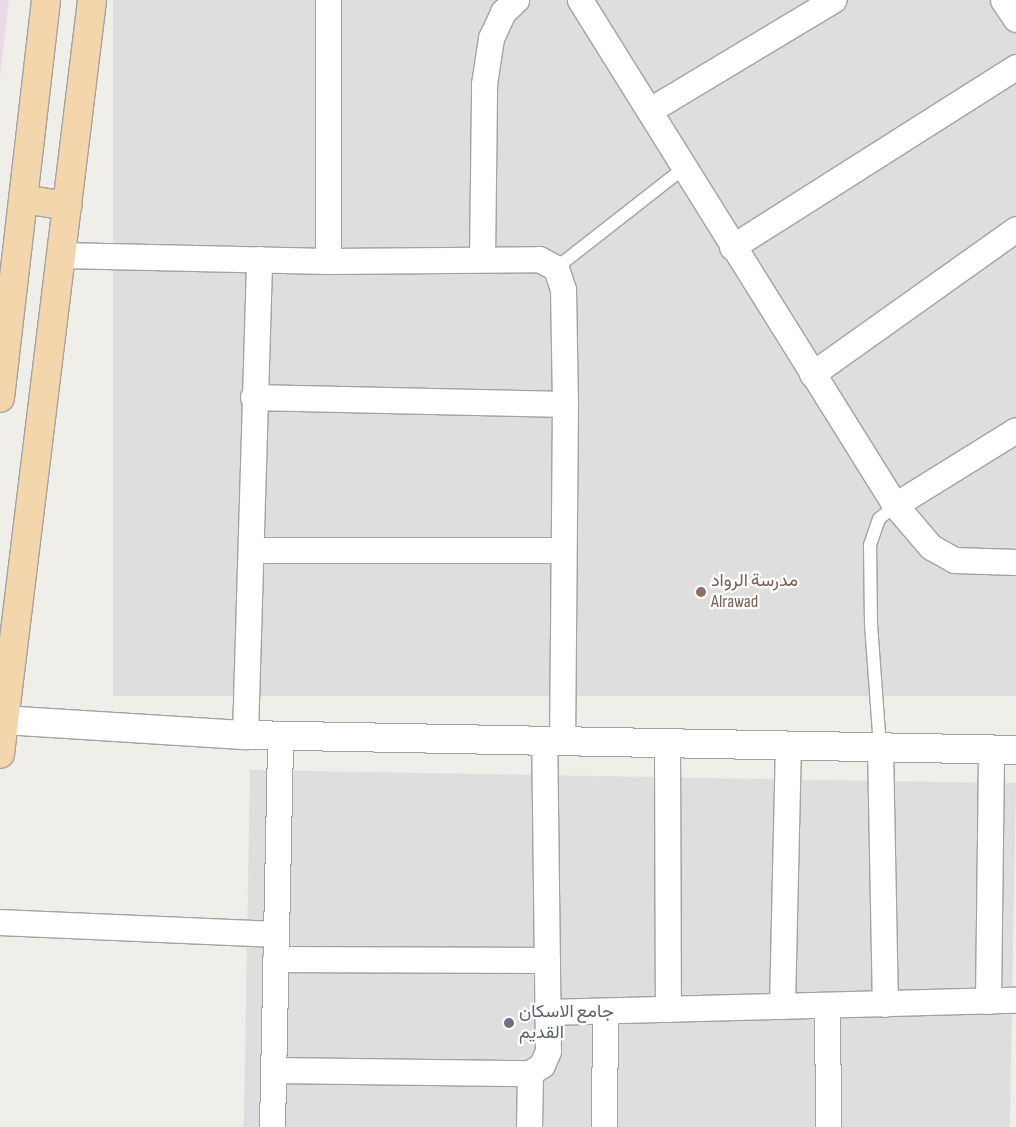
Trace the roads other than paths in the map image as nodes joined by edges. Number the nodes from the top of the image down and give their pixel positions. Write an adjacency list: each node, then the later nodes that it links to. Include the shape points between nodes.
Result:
1 (46, 0): 12 (main road)
2 (92, 0): 13 (main road)
3 (328, 0): 19 (street)
4 (516, 0): 18 (street, via 503,12 491,38 484,84)
5 (580, 0): 10 (street)
6 (1004, 0): 8 (street)
7 (824, 2): 10 (street)
8 (1016, 19)
9 (1016, 67): 15 (street)
10 (650, 110): 11 (street)
11 (684, 168): 15 (street); 20 (lane)
12 (23, 199): 13 (main road); 21 (main road)
13 (67, 206): 16 (main road)
14 (1016, 229): 22 (street)
15 (732, 247): 22 (street)
16 (61, 255): 17 (street); 31 (main road)
17 (258, 259): 19 (street); 23 (street)
18 (482, 259): 19 (street); 20 (street, via 539,258)
19 (328, 261)
20 (556, 268): 25 (street, via 563,289)
21 (6, 287): 24 (main road)
22 (812, 374): 27 (street)
23 (253, 397): 25 (street); 28 (street)
24 (0, 398)
25 (565, 404): 29 (street)
26 (1016, 430): 27 (street)
27 (895, 505): 30 (street, via 931,547 954,560); 37 (lane, via 879,519 870,545 871,624)
28 (251, 550): 29 (street); 32 (street)
29 (563, 550): 34 (street)
30 (1016, 562)
31 (4, 720): 32 (street); 39 (main road)
32 (245, 735): 33 (street)
33 (280, 736): 34 (street); 41 (street)
34 (553, 741): 35 (street); 43 (street)
35 (667, 743): 36 (street); 49 (street)
36 (788, 746): 37 (street); 48 (street)
37 (880, 747): 38 (street); 46 (street)
38 (1003, 750): 45 (street)
39 (0, 754)
40 (0, 922): 41 (street)
41 (276, 934): 42 (street)
42 (275, 959): 43 (street); 52 (street)
43 (547, 960): 51 (street)
44 (1016, 1000): 45 (street)
45 (988, 1001): 46 (street)
46 (885, 1004): 47 (street)
47 (827, 1005): 48 (street); 57 (street)
48 (782, 1006): 49 (street)
49 (668, 1009): 50 (street)
50 (606, 1010): 51 (street); 56 (street)
51 (548, 1012): 53 (street, via 548,1051 542,1065)
52 (273, 1070): 53 (street); 54 (street)
53 (530, 1073): 55 (street)
54 (272, 1127)
55 (529, 1127)
56 (604, 1127)
57 (828, 1127)

